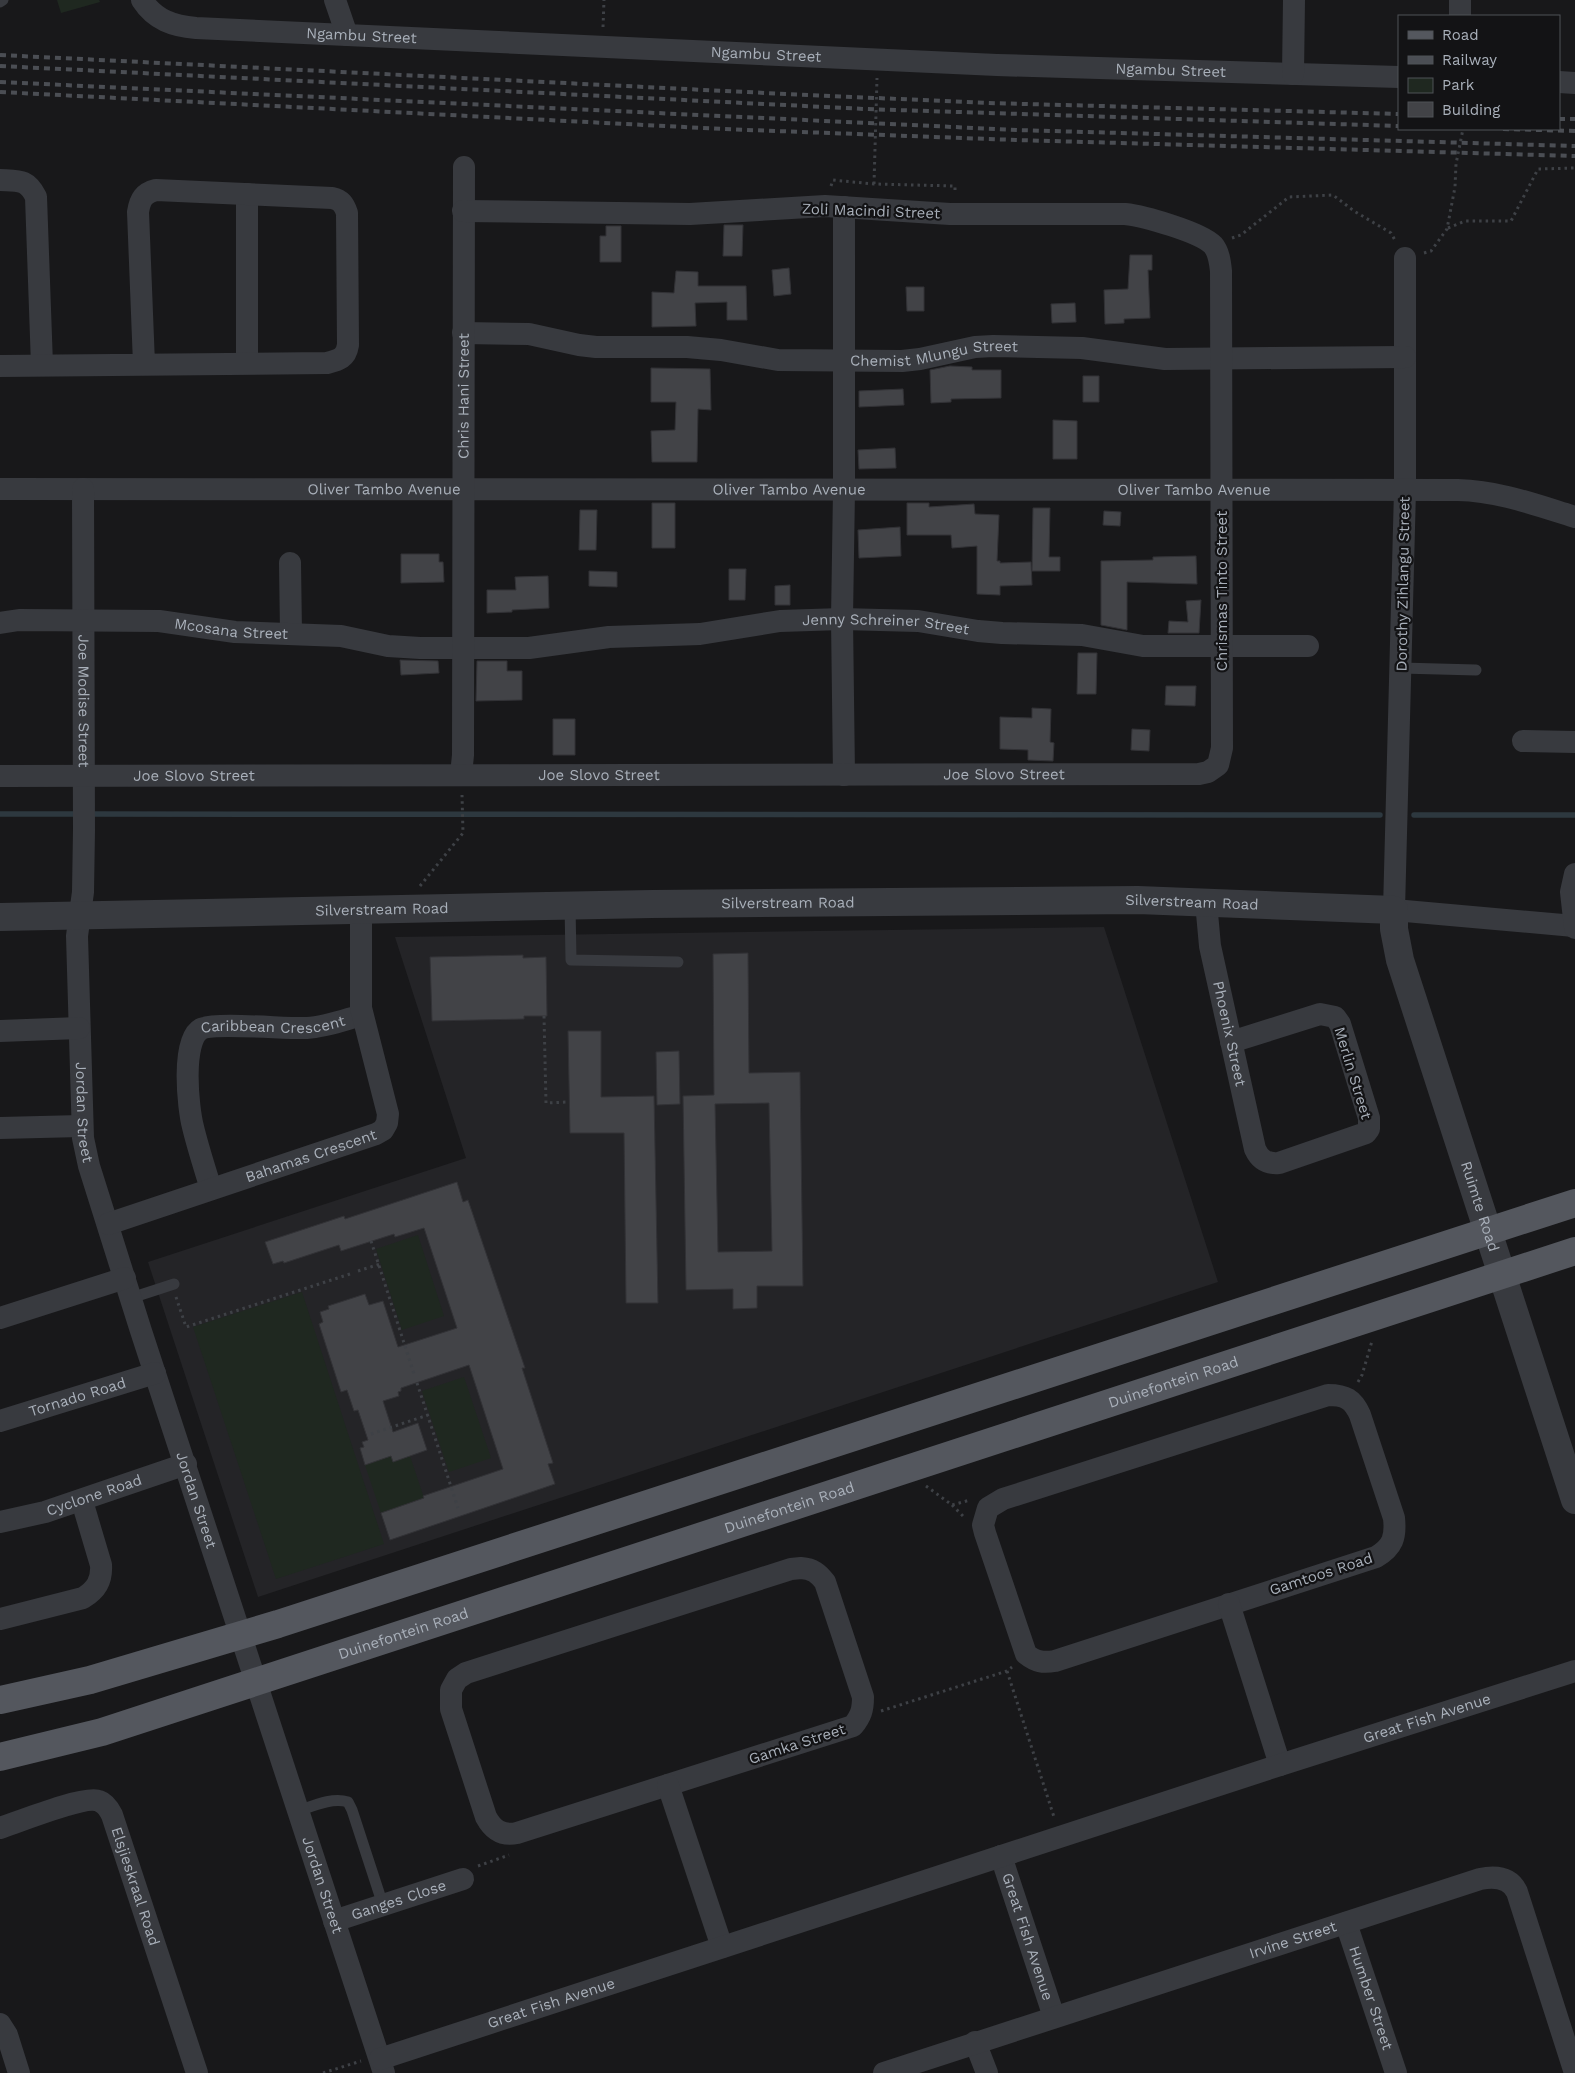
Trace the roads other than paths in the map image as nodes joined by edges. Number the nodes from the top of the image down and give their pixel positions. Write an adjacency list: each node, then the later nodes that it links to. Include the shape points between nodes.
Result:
1 (3, 0): 6 (lane)
2 (142, 0): 8 (street, Ngambu Street, via 157,17 176,26)
3 (335, 0): 8 (street)
4 (1294, 0): 9 (street)
5 (1460, 0): 7 (street)
6 (0, 2)
7 (1460, 15)
8 (347, 34): 9 (street, Ngambu Street, via 997,65)
9 (1292, 74): 10 (street, Ngambu Street)
10 (1398, 77)
11 (1560, 82): 12 (street)
12 (1575, 83)
13 (464, 167): 17 (street, Chris Hani Street)
14 (0, 180): 26 (street, via 21,181 29,185 36,197)
15 (247, 194): 24 (street, via 156,190 144,195 139,203); 25 (street); 25 (street, via 332,198 344,205 347,213 348,345 347,353 340,360 327,363)
16 (844, 207): 17 (street, Zoli Macindi Street, via 690,214); 18 (street, Zoli Macindi Street, via 950,214 1136,215 1198,237); 23 (street)
17 (464, 211): 20 (street, Chris Hani Street)
18 (1213, 246): 22 (street, Chrismas Tinto Street, via 1221,271)
19 (1405, 258): 21 (street, Dorothy Zihlangu Street)
20 (463, 333): 23 (street, Chemist Mlungu Street, via 529,334 596,347 696,348 778,360); 30 (street, Chris Hani Street)
21 (1405, 357): 22 (street, Chemist Mlungu Street); 33 (street, Dorothy Zihlangu Street)
22 (1222, 359): 23 (street, Chemist Mlungu Street, via 1152,359 1082,348 993,346 956,350 920,359); 32 (street, Chrismas Tinto Street)
23 (843, 362): 31 (street)
24 (144, 364): 25 (street); 26 (street)
25 (246, 364)
26 (42, 365): 27 (street)
27 (0, 366)
28 (0, 489): 29 (street, Oliver Tambo Avenue)
29 (83, 489): 30 (street, Oliver Tambo Avenue); 37 (street, Joe Modise Street)
30 (464, 489): 31 (street, Oliver Tambo Avenue); 42 (street, Chris Hani Street)
31 (844, 490): 32 (street, Oliver Tambo Avenue); 36 (street)
32 (1222, 490): 33 (street, Oliver Tambo Avenue); 41 (street, Chrismas Tinto Street)
33 (1405, 490): 34 (street, Oliver Tambo Avenue, via 1500,494); 43 (street, Dorothy Zihlangu Street)
34 (1575, 517)
35 (290, 563): 39 (street)
36 (842, 619): 41 (street, Jenny Schreiner Street, via 918,621 1002,633 1082,635 1142,646); 42 (street, Jenny Schreiner Street, via 780,621 700,634 608,637 529,648); 49 (street)
37 (83, 620): 38 (street, Mcosana Street); 39 (street, Mcosana Street, via 159,621 234,632); 51 (street, Joe Modise Street)
38 (0, 623)
39 (291, 633): 42 (street, Mcosana Street, via 341,636 388,646)
40 (1308, 646): 41 (street, Jenny Schreiner Street)
41 (1223, 647): 47 (street, Chrismas Tinto Street, via 1221,758 1214,769)
42 (463, 649): 48 (street, Chris Hani Street)
43 (1401, 668): 44 (lane); 56 (street, Dorothy Zihlangu Street)
44 (1476, 670)
45 (1523, 741): 46 (street)
46 (1575, 742)
47 (1199, 774): 49 (street, Joe Slovo Street)
48 (461, 775): 49 (street, Joe Slovo Street); 51 (street, Joe Slovo Street)
49 (844, 775)
50 (0, 776): 51 (street, Joe Slovo Street)
51 (84, 776): 57 (street, Joe Modise Street)
52 (1575, 874): 59 (street, Silverstream Road, via 1571,892)
53 (1206, 902): 54 (street, Silverstream Road); 56 (street, Silverstream Road); 64 (street, Phoenix Street, via 1210,946)
54 (570, 905): 55 (street, Silverstream Road); 60 (lane, via 571,960)
55 (361, 909): 57 (street, Silverstream Road); 61 (street, Bahamas Crescent)
56 (1394, 910): 59 (street, Silverstream Road); 71 (street, Ruimte Road, via 1400,960)
57 (80, 915): 58 (street, Silverstream Road); 62 (street, Jordan Street, via 77,936)
58 (0, 917)
59 (1575, 927)
60 (678, 962)
61 (362, 1016): 68 (street, Bahamas Crescent, via 387,1106 387,1123 383,1130); 68 (street, Caribbean Crescent, via 308,1028 216,1026 200,1029 195,1034 189,1053 188,1102 192,1127)
62 (79, 1028): 63 (street); 65 (street, Jordan Street)
63 (0, 1031)
64 (1231, 1042): 67 (street, Phoenix Street, via 1256,1149); 67 (street, Merlin Street, via 1320,1014 1335,1017 1340,1024 1369,1118 1368,1129 1363,1136 1279,1164)
65 (81, 1126): 66 (street); 70 (street, Jordan Street, via 87,1158)
66 (0, 1128)
67 (1264, 1161)
68 (212, 1189): 70 (street, Bahamas Crescent)
69 (1575, 1203): 71 (main road)
70 (108, 1224): 75 (street, Jordan Street)
71 (1488, 1232): 73 (street, Ruimte Road); 86 (main road)
72 (1575, 1251): 73 (main road, Duinefontein Road)
73 (1502, 1276): 80 (street, Ruimte Road); 88 (main road, Duinefontein Road)
74 (173, 1284): 75 (lane)
75 (128, 1288): 76 (street); 77 (street, Jordan Street)
76 (0, 1318)
77 (155, 1372): 78 (street, Tornado Road); 79 (street, Jordan Street)
78 (0, 1421)
79 (186, 1464): 82 (street, Cyclone Road); 86 (street, Jordan Street)
80 (1570, 1464): 81 (street, Ruimte Road)
81 (1575, 1500)
82 (82, 1501): 83 (street, Cyclone Road, via 26,1518); 85 (street, via 100,1565 98,1584 83,1598)
83 (0, 1522)
84 (1229, 1604): 84 (street, Gamtoos Road, via 1055,1661 1043,1663 1034,1660 1022,1646 985,1533 983,1525 988,1508 1003,1499 1318,1397 1339,1395 1348,1398 1360,1415 1394,1518 1393,1542 1376,1556); 91 (street)
85 (0, 1619)
86 (242, 1635): 88 (street, Jordan Street); 89 (main road, via 90,1680)
87 (1575, 1671): 91 (street, Great Fish Avenue)
88 (257, 1681): 90 (main road, Duinefontein Road, via 102,1732); 93 (street, Jordan Street)
89 (0, 1700)
90 (0, 1757)
91 (1280, 1765): 95 (street, Great Fish Avenue)
92 (668, 1785): 92 (street, Gamka Street, via 517,1832 503,1833 486,1817 451,1709 452,1690 457,1679 466,1673 791,1569 811,1569 820,1574 863,1698 860,1718 844,1730); 100 (street)
93 (298, 1811): 97 (lane, via 333,1801 348,1802); 98 (street, Jordan Street)
94 (0, 1828): 106 (street, Elsjieskraal Road, via 82,1801 99,1800 107,1806)
95 (1001, 1856): 100 (street, Great Fish Avenue); 101 (street, Great Fish Avenue)
96 (468, 1873): 97 (street, Ganges Close)
97 (383, 1905): 98 (street, Ganges Close)
98 (334, 1921): 104 (street, Jordan Street)
99 (1346, 1923): 101 (street, Irvine Street); 109 (street, Humber Street); 110 (street, Irvine Street, via 1480,1879 1498,1878 1509,1882 1517,1892)
100 (722, 1947): 104 (street, Great Fish Avenue)
101 (1054, 2016): 103 (street, Irvine Street)
102 (0, 2024): 105 (street, via 8,2035)
103 (975, 2042): 107 (street, Irvine Street); 108 (street)
104 (377, 2064)
105 (19, 2073)
106 (196, 2073)
107 (884, 2073)
108 (987, 2073)
109 (1396, 2073)
110 (1575, 2073)

